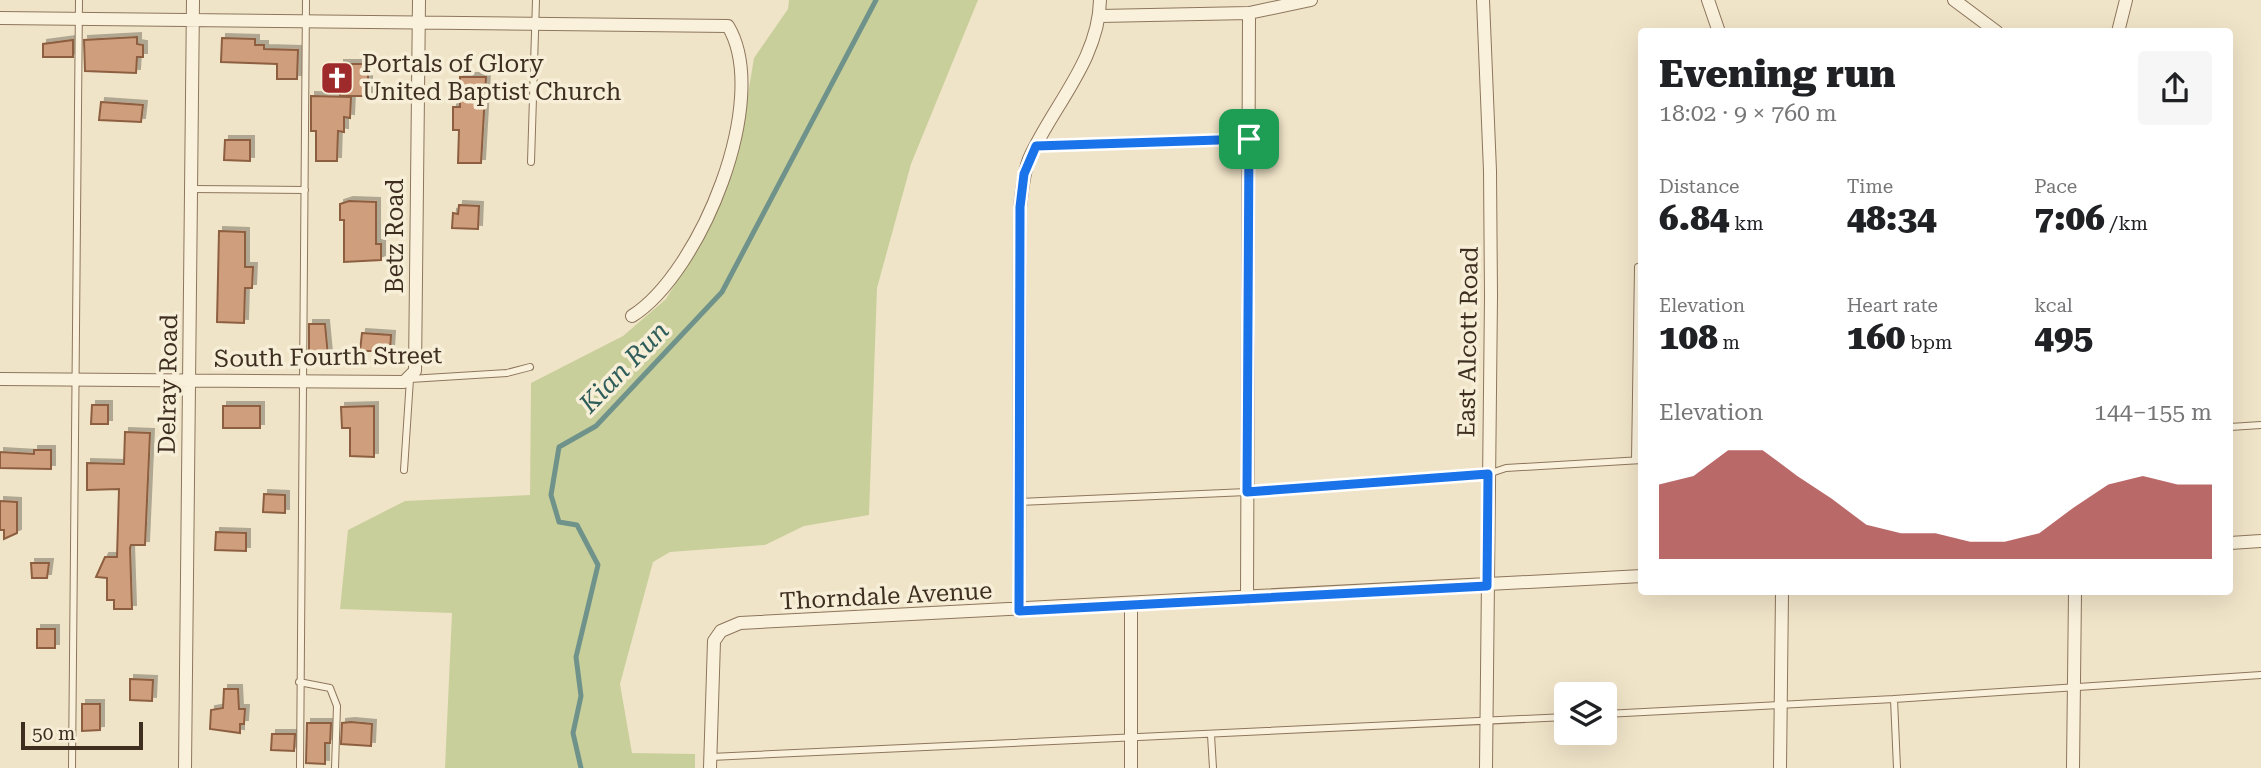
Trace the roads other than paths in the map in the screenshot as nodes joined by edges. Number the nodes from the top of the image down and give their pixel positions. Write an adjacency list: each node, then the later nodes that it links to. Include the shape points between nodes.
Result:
1 (79, 0): 15 (lane)
2 (193, 0): 16 (street, Delray Road)
3 (306, 0): 17 (lane)
4 (419, 0): 18 (street, Betz Road)
5 (536, 0): 19 (lane)
6 (1100, 0): 13 (street)
7 (1311, 0): 12 (street)
8 (1483, 0): 40 (street, East Alcott Road, via 1490,183)
9 (1708, 0): 20 (street)
10 (1954, 0): 21 (street)
11 (2126, 0): 22 (street)
12 (1249, 13): 13 (street); 23 (street)
13 (1100, 16): 24 (street, via 1077,75)
14 (0, 18): 15 (street)
15 (79, 19): 16 (street); 33 (lane)
16 (193, 20): 17 (street); 26 (street, Delray Road)
17 (306, 21): 18 (street); 27 (lane)
18 (419, 23): 19 (street); 32 (street, Betz Road, via 415,371)
19 (536, 23): 25 (lane); 29 (street, via 728,26 740,53 739,113 713,202 678,270 653,301)
20 (1718, 28)
21 (1992, 28)
22 (2119, 28)
23 (1249, 139): 24 (lane); 41 (street)
24 (1036, 146): 42 (street, via 1024,174 1020,207)
25 (531, 162)
26 (191, 189): 27 (lane); 35 (street, Delray Road)
27 (304, 190): 34 (lane)
28 (1638, 267): 38 (lane)
29 (632, 316)
30 (530, 367): 32 (lane, South Fourth Street, via 507,373)
31 (0, 379): 33 (street, South Fourth Street)
32 (410, 379): 34 (street, South Fourth Street); 39 (lane, Betz Road)
33 (75, 380): 35 (street, South Fourth Street); 63 (lane)
34 (303, 380): 35 (street, South Fourth Street); 53 (lane)
35 (189, 381): 64 (street, Delray Road)
36 (2261, 425): 37 (lane)
37 (2233, 427)
38 (1638, 460): 40 (lane, via 1506,468)
39 (404, 470)
40 (1488, 474): 41 (lane); 46 (street, East Alcott Road)
41 (1247, 492): 42 (lane); 49 (street)
42 (1018, 502): 51 (street)
43 (2261, 541): 44 (street)
44 (2233, 543)
45 (1638, 576): 46 (street, Thorndale Avenue)
46 (1487, 586): 49 (street, Thorndale Avenue); 59 (street, East Alcott Road)
47 (1782, 595): 56 (street)
48 (2075, 595): 54 (street)
49 (1247, 599): 50 (street, Thorndale Avenue)
50 (1131, 605): 51 (street, Thorndale Avenue); 61 (street)
51 (1019, 611): 62 (street, Thorndale Avenue, via 740,623 721,631 712,654)
52 (2261, 675): 54 (lane)
53 (299, 682): 65 (lane); 66 (lane, via 330,688 337,706)
54 (2073, 687): 55 (lane); 72 (street)
55 (1894, 699): 56 (lane); 71 (lane)
56 (1780, 704): 57 (lane); 70 (street)
57 (1617, 714)
58 (1554, 718): 59 (lane)
59 (1485, 722): 60 (lane); 69 (street, East Alcott Road)
60 (1212, 735): 61 (lane); 68 (lane)
61 (1131, 739): 62 (lane); 67 (street)
62 (710, 762)
63 (72, 768)
64 (185, 768)
65 (300, 768)
66 (335, 768)
67 (1131, 768)
68 (1213, 768)
69 (1486, 768)
70 (1780, 768)
71 (1897, 768)
72 (2073, 768)

